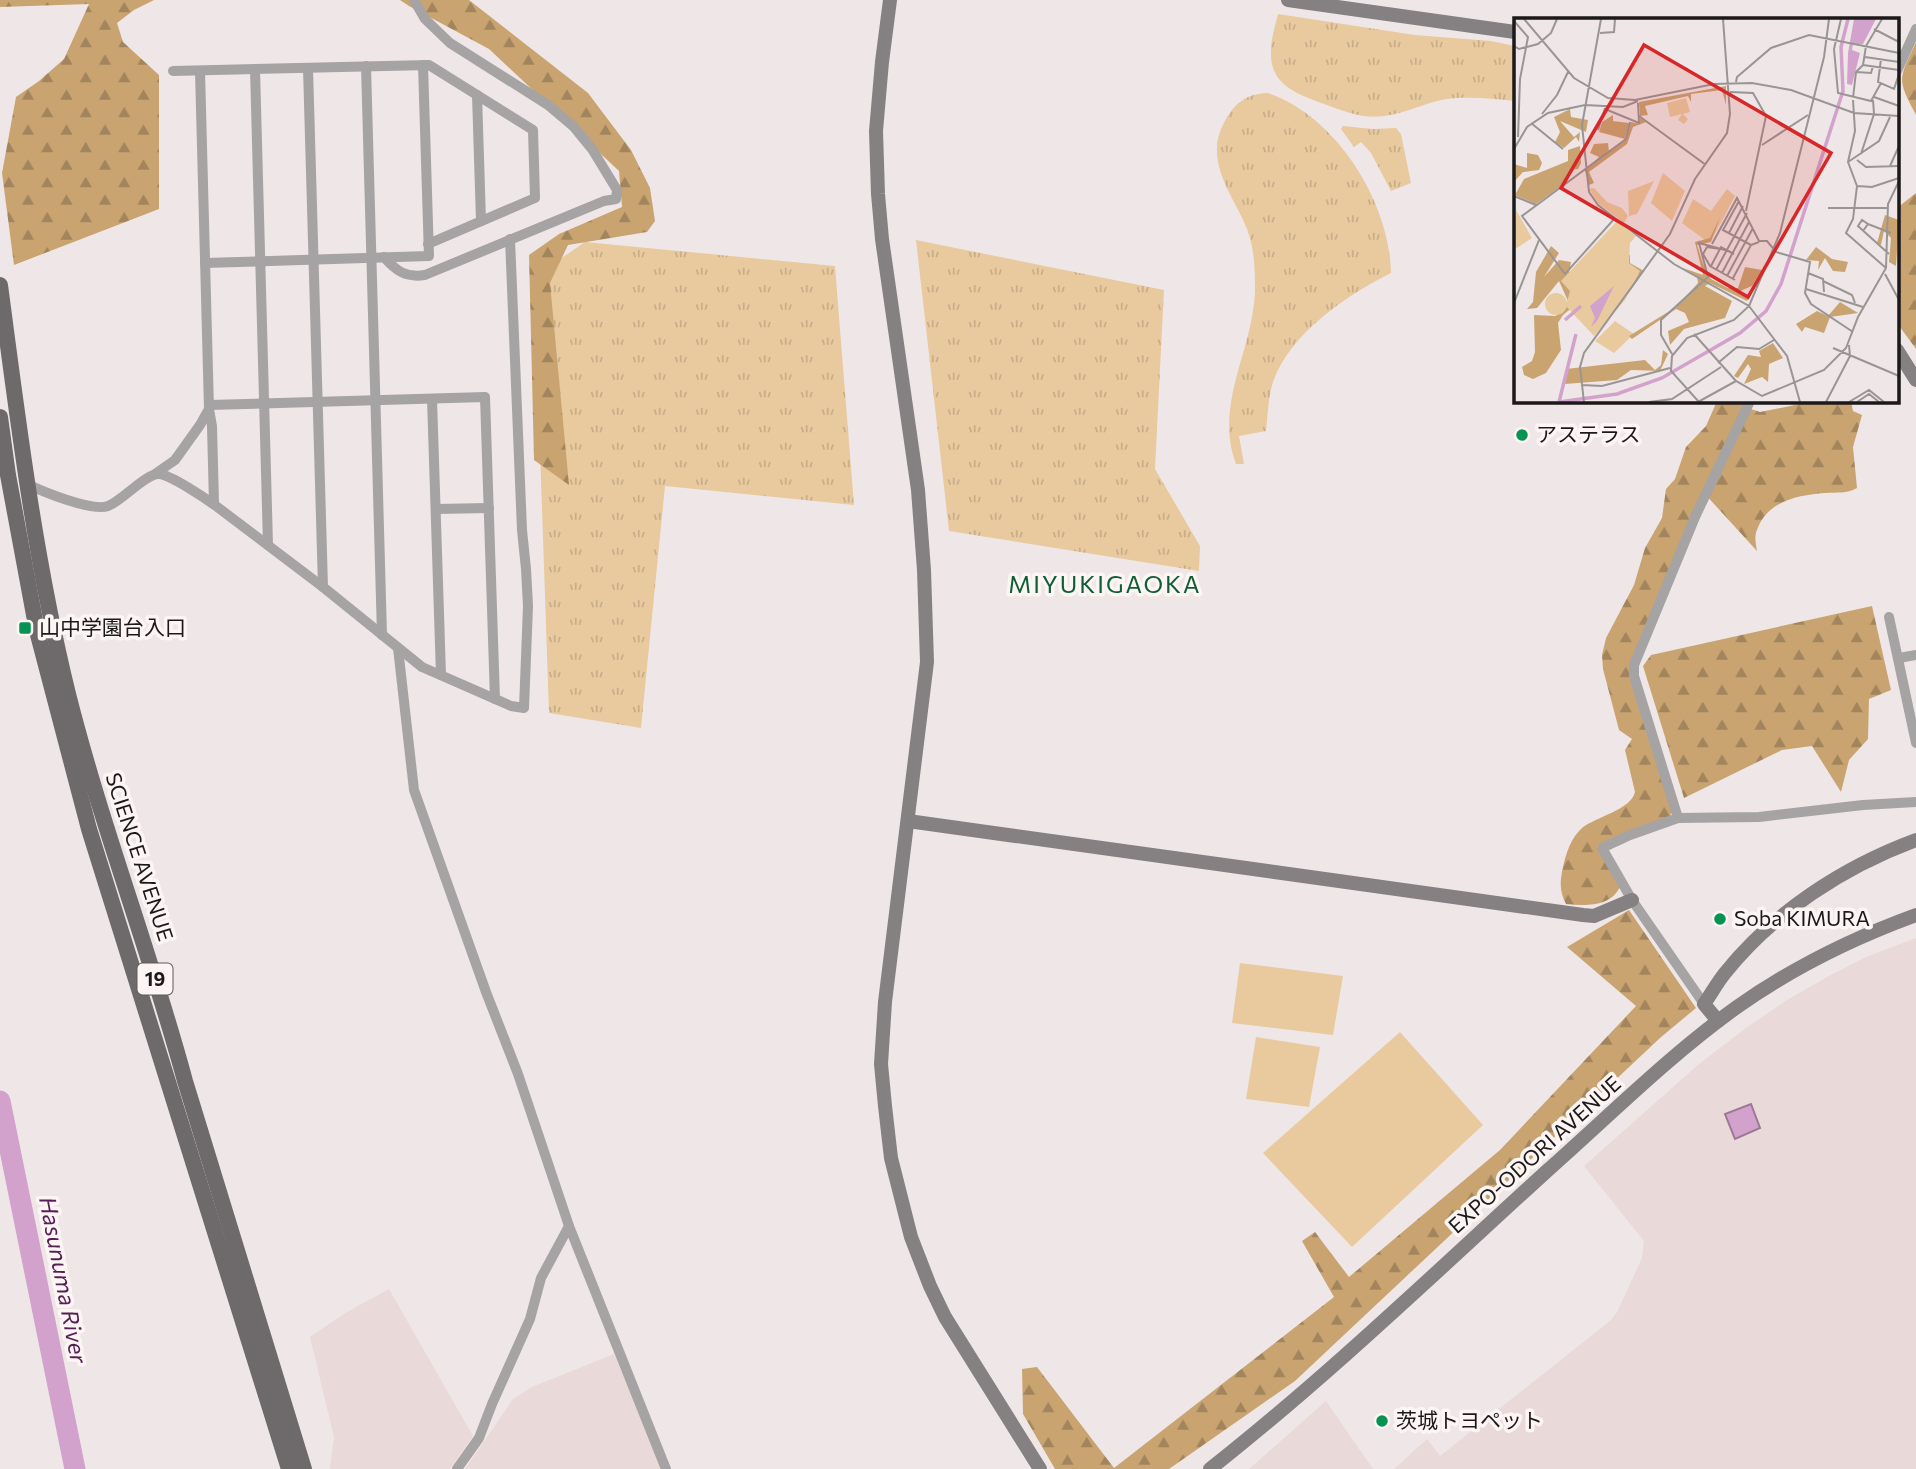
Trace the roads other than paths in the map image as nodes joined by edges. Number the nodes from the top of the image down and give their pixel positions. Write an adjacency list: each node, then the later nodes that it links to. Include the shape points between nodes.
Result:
1 (414, 0): 16 (street, via 425,19 450,43 548,105 574,127 617,190 616,199)
2 (890, 0): 51 (street, via 876,131 877,194 918,490 927,662)
3 (1288, 0): 4 (street)
4 (1369, 5): 6 (street)
5 (1916, 29): 11 (street)
6 (1514, 32)
7 (423, 65): 8 (street); 14 (street); 17 (street)
8 (366, 66): 9 (street); 19 (street)
9 (308, 68): 10 (street); 20 (street)
10 (254, 69): 13 (street); 21 (street)
11 (1898, 69)
12 (173, 71): 13 (street)
13 (200, 71): 22 (street)
14 (477, 94): 15 (street); 15 (street, via 533,130 535,198)
15 (481, 221): 17 (street)
16 (510, 239): 18 (street, via 425,275 406,275); 47 (street, via 528,606 524,708)
17 (428, 244): 18 (street, via 429,256)
18 (384, 257): 19 (street)
19 (371, 258): 20 (street); 27 (street)
20 (313, 260): 21 (street); 28 (street)
21 (260, 262): 22 (street); 30 (street)
22 (205, 263): 31 (street)
23 (0, 285): 35 (main road, SCIENCE AVENUE / 19)
24 (1898, 352): 25 (street)
25 (1916, 380)
26 (432, 398): 27 (street); 37 (street, via 485,397); 38 (street)
27 (375, 400): 28 (street); 42 (street)
28 (317, 402): 30 (street); 40 (street)
29 (1750, 402): 50 (street, via 1695,517 1634,666)
30 (264, 403): 31 (street); 39 (street)
31 (209, 407): 34 (street, via 175,460); 36 (street)
32 (0, 417): 33 (main road, SCIENCE AVENUE / 19)
33 (4, 473): 35 (street); 58 (main road, SCIENCE AVENUE / 19, via 37,631 89,829)
34 (154, 475): 35 (street, via 99,508); 36 (street, via 161,474)
35 (27, 484): 59 (main road, SCIENCE AVENUE / 19, via 68,694 97,798)
36 (214, 504): 39 (street)
37 (489, 508): 38 (street); 47 (street)
38 (436, 509): 46 (street)
39 (268, 545): 40 (street)
40 (323, 587): 42 (street)
41 (1889, 617): 45 (street)
42 (382, 635): 43 (street)
43 (398, 648): 46 (street); 57 (street, via 414,790)
44 (1916, 654): 45 (street)
45 (1899, 658): 48 (street)
46 (442, 676): 47 (street)
47 (495, 699)
48 (1916, 737)
49 (1916, 802): 50 (street, via 1759,817)
50 (1678, 818): 53 (street, via 1602,848)
51 (908, 821): 53 (street, via 1583,915 1594,916); 62 (street, via 881,1064 891,1158 911,1237 944,1317)
52 (1916, 840): 55 (street, via 1830,881 1801,901 1749,946)
53 (1632, 900): 55 (street)
54 (1916, 915): 56 (street, EXPO-ODORI AVENUE, via 1797,969)
55 (1704, 1004): 56 (street)
56 (1718, 1021): 63 (street, EXPO-ODORI AVENUE, via 1318,1379)
57 (569, 1226): 60 (street, via 541,1278 530,1319 479,1438); 61 (street)
58 (289, 1469)
59 (304, 1469)
60 (457, 1469)
61 (666, 1469)
62 (1040, 1469)
63 (1210, 1469)

